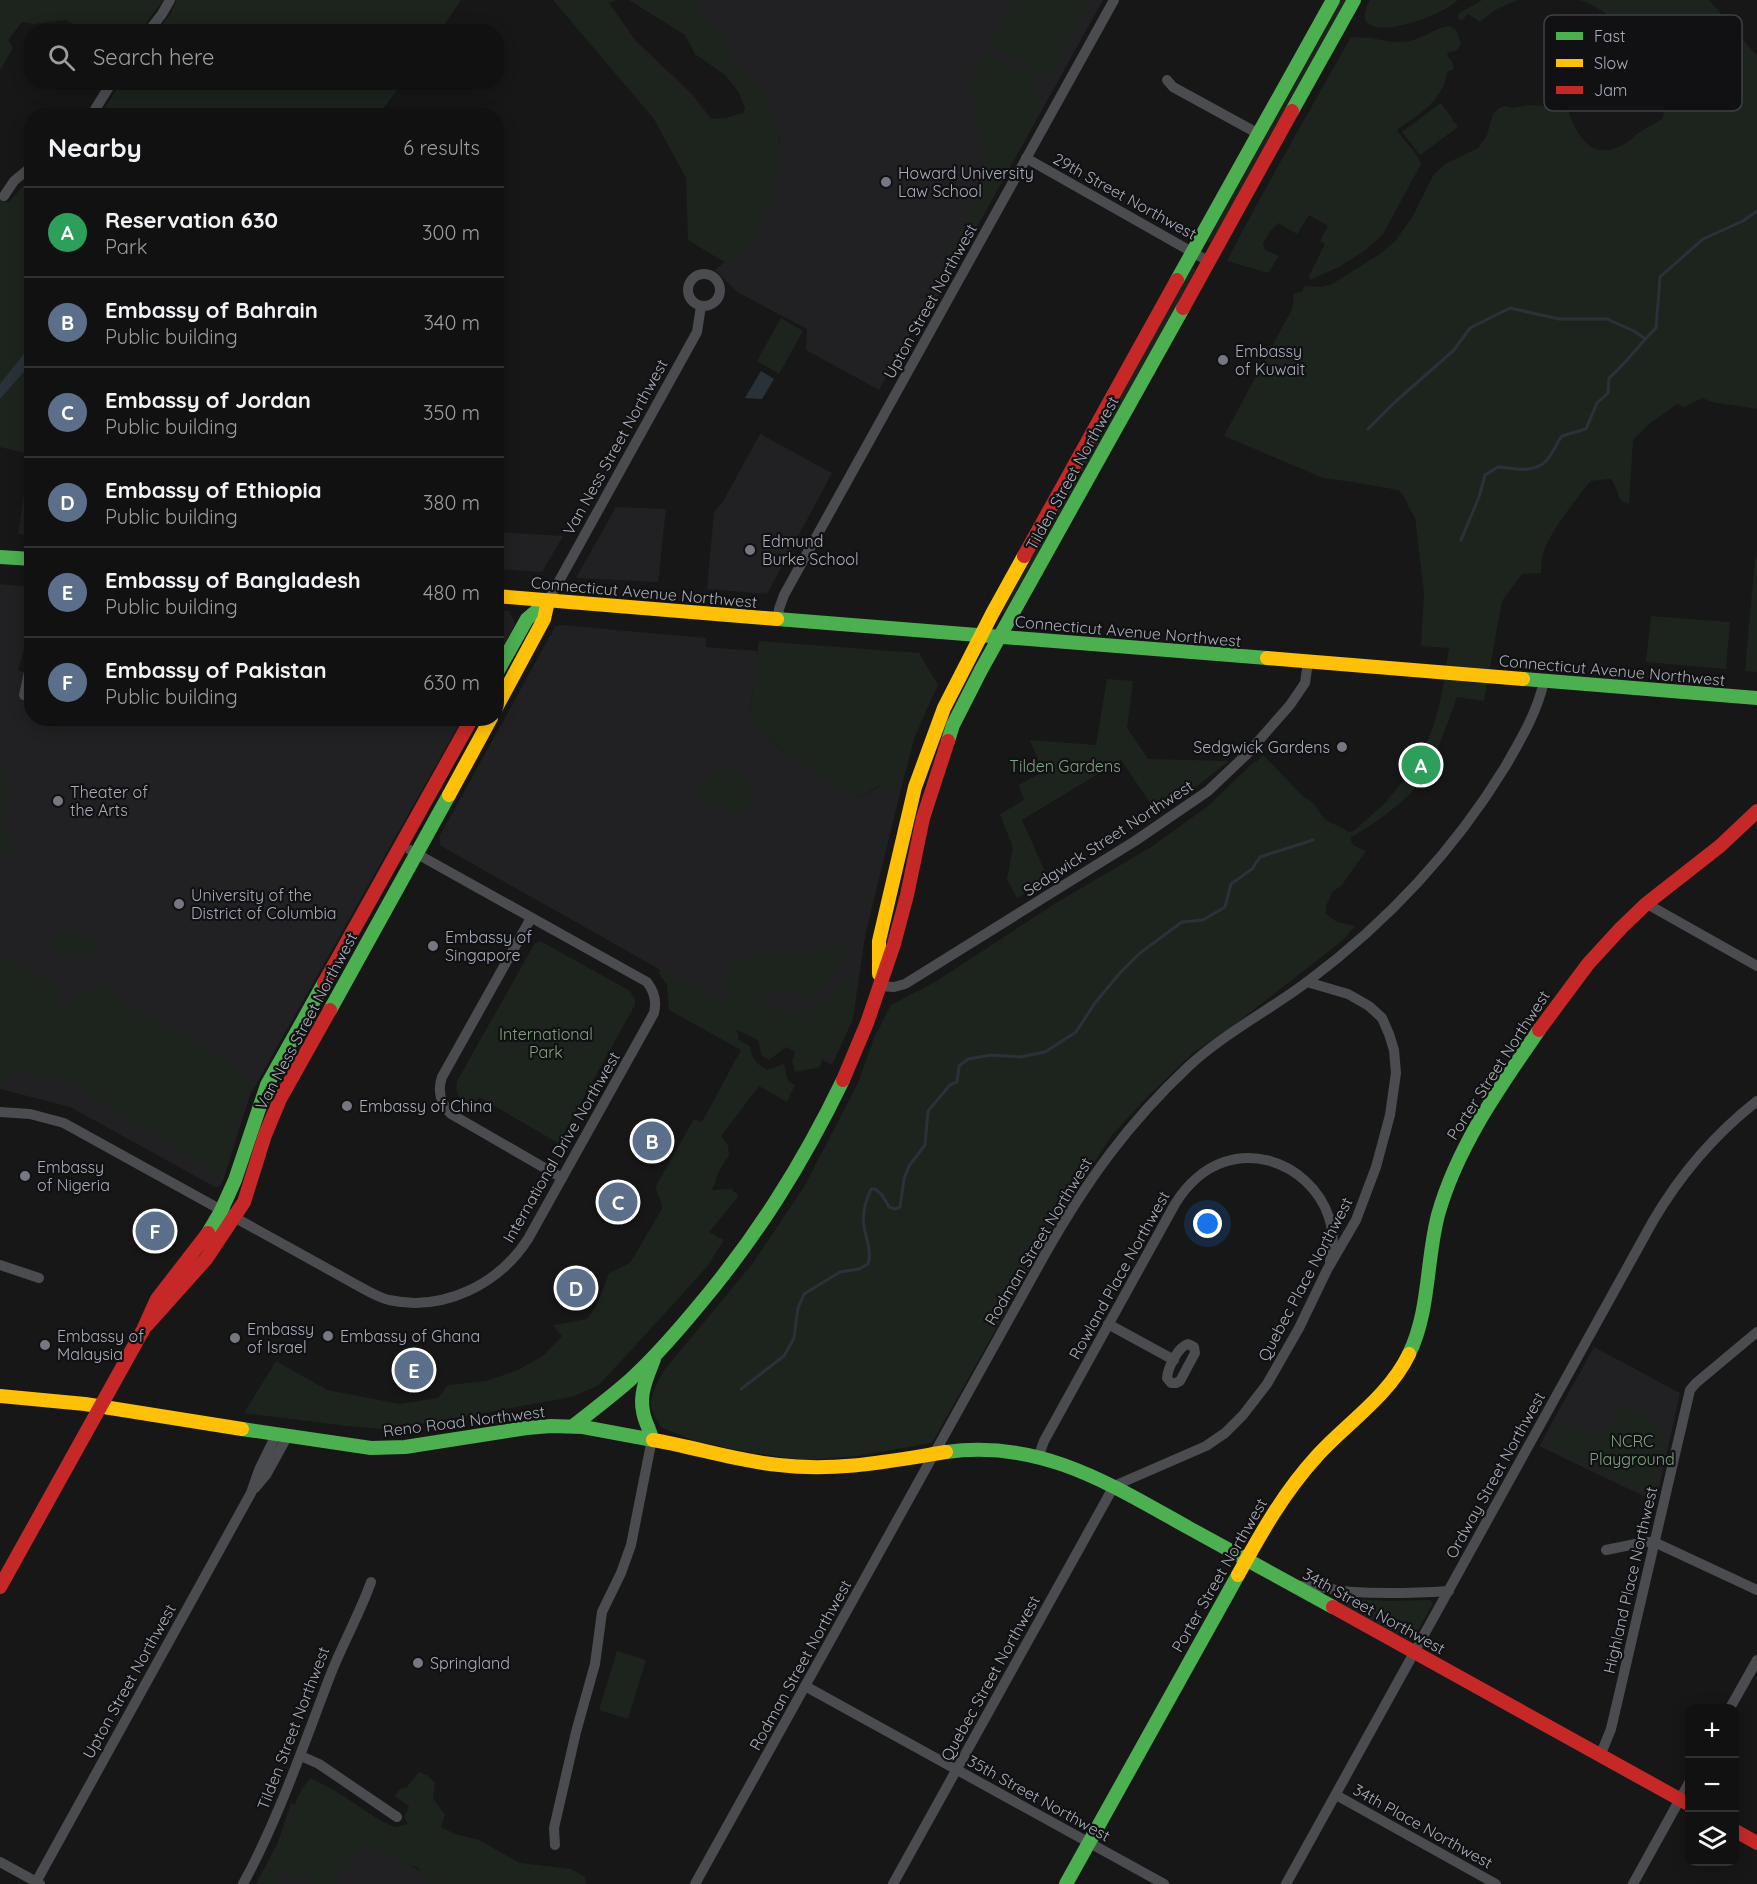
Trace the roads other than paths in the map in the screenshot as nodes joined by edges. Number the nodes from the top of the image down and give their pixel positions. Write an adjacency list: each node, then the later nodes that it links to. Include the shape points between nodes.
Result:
1 (170, 0): 5 (street)
2 (1114, 0): 10 (street, Upton Street Northwest)
3 (1333, 0): 9 (main road, Tilden Street Northwest)
4 (1353, 0): 14 (main road, Tilden Street Northwest)
5 (154, 24)
6 (1167, 80): 9 (street)
7 (107, 90): 8 (street)
8 (97, 108)
9 (1258, 134): 13 (main road, Tilden Street Northwest)
10 (1026, 158): 13 (street, 29th Street Northwest); 20 (street, Upton Street Northwest, via 784,594)
11 (24, 173): 12 (street)
12 (4, 196)
13 (1193, 252): 14 (street, 29th Street Northwest); 21 (main road, Tilden Street Northwest)
14 (1209, 261): 22 (main road, Tilden Street Northwest)
15 (701, 306): 19 (street, Van Ness Street Northwest, via 698,332)
16 (0, 557): 17 (main road)
17 (24, 558)
18 (504, 597): 19 (main road, Connecticut Avenue Northwest)
19 (548, 601): 20 (main road, Connecticut Avenue Northwest); 23 (main road, Van Ness Street Northwest, via 527,619); 26 (main road, Van Ness Street Northwest, via 544,619)
20 (778, 620): 21 (main road, Connecticut Avenue Northwest)
21 (981, 635): 22 (main road, Connecticut Avenue Northwest); 30 (main road, Tilden Street Northwest, via 944,708)
22 (1000, 636): 24 (main road, Connecticut Avenue Northwest); 31 (main road, Tilden Street Northwest, via 960,711)
23 (504, 660)
24 (1308, 662): 25 (main road, Connecticut Avenue Northwest); 39 (street, Sedgwick Street Northwest, via 1305,682 1287,710 1235,766 1186,807 905,984)
25 (1544, 681): 27 (main road, Connecticut Avenue Northwest); 38 (street, Rodman Street Northwest, via 1537,708 1512,754 1452,844 1390,912)
26 (504, 693)
27 (1757, 698)
28 (468, 726): 33 (main road, Van Ness Street Northwest)
29 (487, 726): 34 (main road, Van Ness Street Northwest)
30 (915, 787): 31 (main road); 39 (main road, Tilden Street Northwest, via 879,941)
31 (930, 791): 39 (main road, Tilden Street Northwest, via 901,918)
32 (1757, 812): 35 (main road, Porter Street Northwest, via 1714,852)
33 (402, 846): 34 (street, International Drive Northwest); 43 (main road, Van Ness Street Northwest, via 267,1085 236,1181)
34 (416, 854): 36 (street, International Drive Northwest); 44 (main road, Van Ness Street Northwest, via 276,1108)
35 (1647, 904): 37 (street); 63 (main road, Porter Street Northwest, via 1604,945 1564,993 1466,1144 1441,1208 1421,1322 1404,1364 1382,1394 1305,1470 1278,1504)
36 (531, 918): 42 (street, via 442,1077 440,1092 451,1114); 42 (street, International Drive Northwest, via 647,982 655,1003 654,1013)
37 (1757, 966)
38 (1307, 982): 46 (street, Quebec Place Northwest, via 1348,994 1382,1018 1392,1039 1396,1062 1390,1115 1371,1183 1356,1220); 58 (street, Rodman Street Northwest, via 1197,1059 1107,1155 1058,1232)
39 (879, 986): 51 (main road, Tilden Street Northwest, via 846,1074 788,1183 736,1260)
40 (1757, 1101): 68 (street, Ordway Street Northwest, via 1706,1149 1661,1208)
41 (0, 1113): 43 (street, International Drive Northwest, via 38,1115 64,1123)
42 (562, 1178): 44 (street, International Drive Northwest, via 528,1239 508,1265 472,1289 429,1302 379,1297)
43 (222, 1209): 44 (street, International Drive Northwest); 49 (main road, Van Ness Street Northwest, via 192,1256 161,1292)
44 (235, 1217): 49 (main road, Van Ness Street Northwest, via 194,1274)
45 (0, 1265): 47 (street)
46 (1327, 1270): 48 (street, Rowland Place Northwest, via 1333,1244 1331,1223 1315,1191 1279,1164 1232,1160 1198,1177 1178,1199); 60 (street, Quebec Place Northwest, via 1267,1384 1233,1426 1196,1451)
47 (39, 1278)
48 (1108, 1324): 52 (street); 59 (street, Rowland Place Northwest)
49 (143, 1330): 54 (main road, Van Ness Street Northwest)
50 (1757, 1332): 61 (street, Highland Place Northwest, via 1690,1390)
51 (655, 1354): 55 (main road, Tilden Street Northwest); 57 (main road, via 641,1404)
52 (1174, 1360)
53 (0, 1396): 54 (main road, Reno Road Northwest)
54 (100, 1407): 56 (main road, Reno Road Northwest); 65 (main road, Van Ness Street Northwest)
55 (573, 1426): 56 (main road, Reno Road Northwest, via 516,1429 384,1449); 57 (main road, Reno Road Northwest)
56 (282, 1436): 84 (street, Upton Street Northwest, via 266,1475 251,1493)
57 (652, 1439): 58 (main road, Reno Road Northwest, via 795,1467 856,1467); 82 (street, via 631,1545 602,1612 595,1664 554,1828)
58 (934, 1454): 59 (main road, Reno Road Northwest, via 984,1449); 71 (street, Rodman Street Northwest)
59 (1039, 1455): 60 (main road, 34th Street Northwest)
60 (1114, 1486): 63 (main road, 34th Street Northwest); 75 (street, Quebec Street Northwest)
61 (1654, 1542): 62 (street); 67 (street); 74 (street, Highland Place Northwest, via 1611,1729)
62 (1606, 1550)
63 (1246, 1559): 66 (main road, 34th Street Northwest); 80 (main road, Porter Street Northwest)
64 (371, 1582): 73 (street, Tilden Street Northwest)
65 (0, 1587)
66 (1296, 1587): 68 (street, via 1382,1593); 69 (main road, 34th Street Northwest)
67 (1757, 1590)
68 (1449, 1591): 69 (street, Ordway Street Northwest)
69 (1414, 1653): 74 (main road, 34th Street Northwest); 76 (street, Ordway Street Northwest)
70 (1757, 1660): 72 (street)
71 (805, 1686): 75 (street, 35th Street Northwest); 86 (street, Rodman Street Northwest)
72 (1732, 1704)
73 (301, 1756): 78 (street); 85 (street, Tilden Street Northwest)
74 (1600, 1756): 77 (main road, 34th Street Northwest)
75 (957, 1770): 80 (street, 35th Street Northwest); 87 (street, Quebec Street Northwest)
76 (1336, 1795): 90 (street, Ordway Street Northwest); 91 (street, 34th Place Northwest)
77 (1684, 1802): 92 (street)
78 (397, 1817)
79 (1739, 1833): 81 (main road)
80 (1089, 1843): 88 (main road, Porter Street Northwest); 89 (street, 35th Street Northwest)
81 (1757, 1843)
82 (555, 1845)
83 (0, 1862): 84 (street)
84 (37, 1883)
85 (243, 1884)
86 (695, 1884)
87 (893, 1884)
88 (1066, 1884)
89 (1164, 1884)
90 (1286, 1884)
91 (1496, 1884)
92 (1633, 1884)

